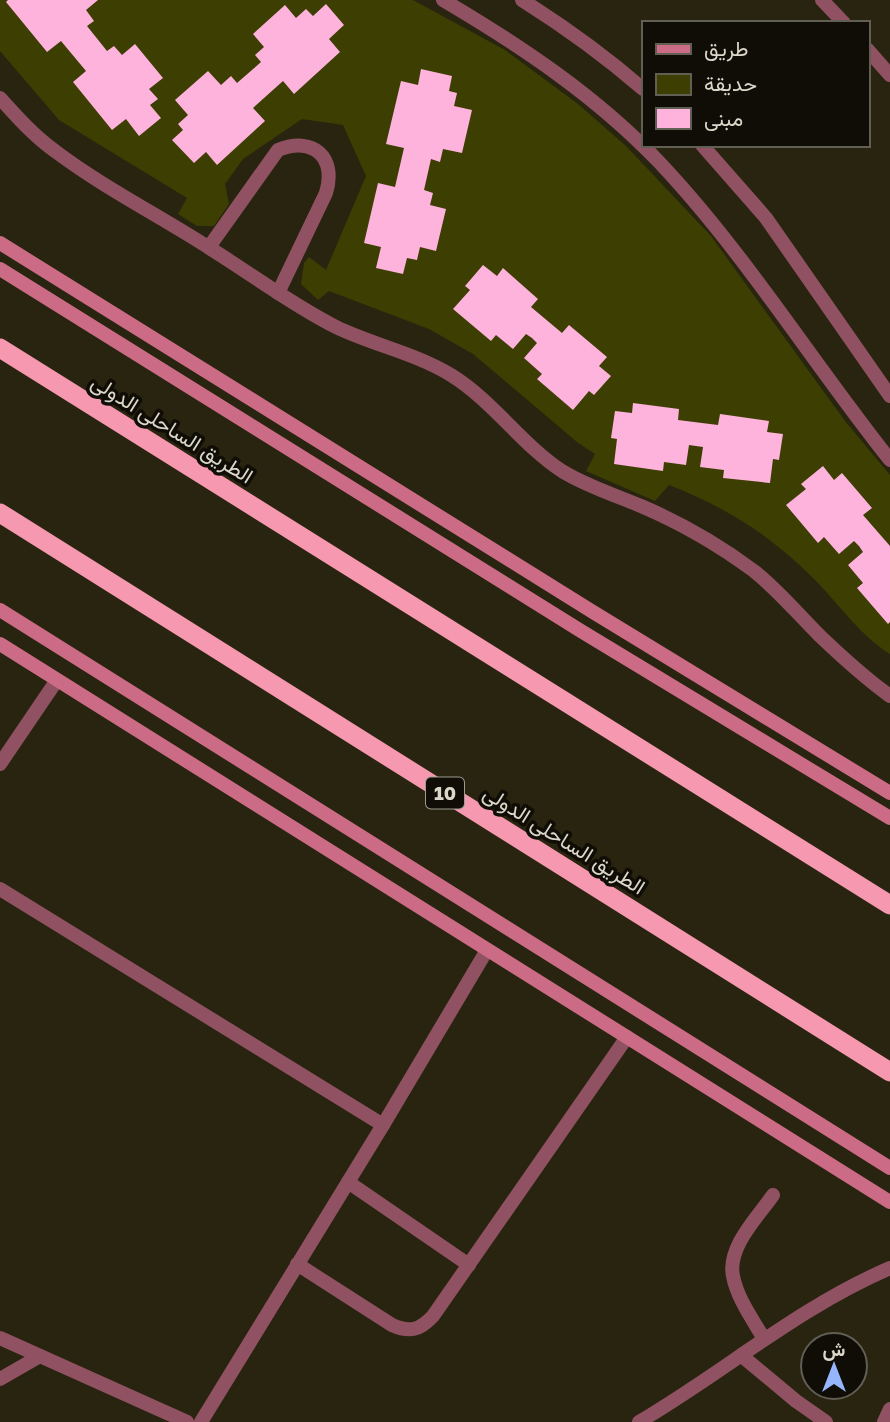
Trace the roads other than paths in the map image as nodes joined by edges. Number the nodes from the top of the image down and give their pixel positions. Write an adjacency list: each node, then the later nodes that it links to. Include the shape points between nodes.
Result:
1 (443, 0): 9 (street, via 570,83)
2 (522, 0): 7 (street)
3 (822, 0): 4 (street)
4 (842, 21)
5 (869, 51): 6 (street)
6 (890, 75)
7 (642, 88)
8 (0, 98): 13 (street, via 53,150)
9 (642, 146)
10 (643, 147): 18 (street, via 734,251)
11 (704, 147): 17 (street, via 766,218)
12 (0, 243): 25 (main road)
13 (209, 247): 15 (street); 15 (street, via 278,150 307,145 320,152 331,179)
14 (0, 269): 26 (main road)
15 (278, 293): 23 (street, via 340,329 451,376 561,470 598,491 680,523 718,546 755,572)
16 (0, 348): 28 (highway, الطريق الساحلى الدولى)
17 (890, 396)
18 (890, 460)
19 (0, 513): 31 (highway, الطريق الساحلى الدولى / 10)
20 (0, 610): 33 (main road)
21 (0, 644): 22 (main road)
22 (57, 680): 24 (street); 29 (main road)
23 (890, 696)
24 (0, 764)
25 (890, 793)
26 (890, 818)
27 (0, 889): 32 (street)
28 (890, 905)
29 (487, 950): 30 (main road); 32 (street)
30 (627, 1037): 36 (main road); 38 (street)
31 (890, 1072)
32 (383, 1125): 34 (street)
33 (890, 1168)
34 (348, 1182): 37 (street); 38 (street)
35 (774, 1195): 41 (street, via 733,1258 737,1289)
36 (890, 1202)
37 (297, 1264): 38 (street, via 404,1330 424,1326); 47 (street)
38 (469, 1265)
39 (890, 1268): 41 (street, via 817,1304)
40 (0, 1338): 42 (street)
41 (764, 1339): 43 (street)
42 (40, 1356): 44 (street); 46 (street)
43 (742, 1356): 48 (street); 49 (street)
44 (0, 1379)
45 (890, 1409): 50 (street)
46 (187, 1422)
47 (201, 1422)
48 (639, 1422)
49 (826, 1422)
50 (884, 1422)

